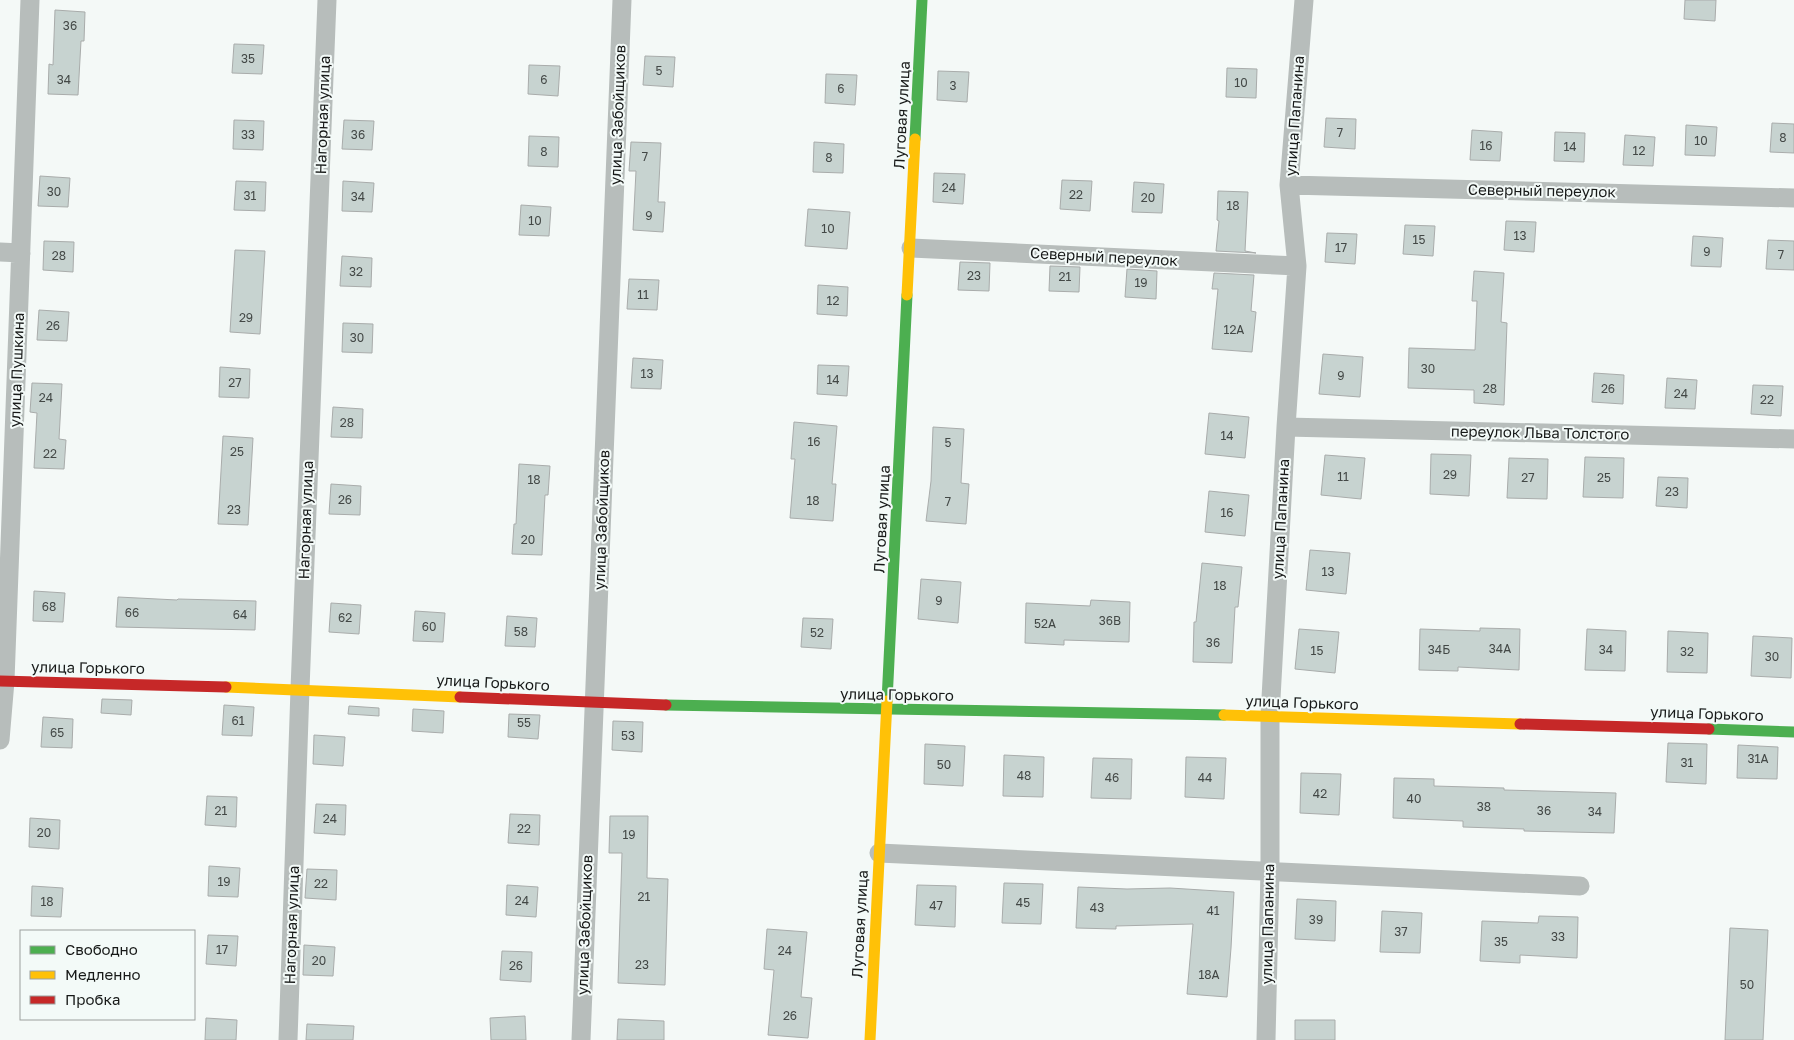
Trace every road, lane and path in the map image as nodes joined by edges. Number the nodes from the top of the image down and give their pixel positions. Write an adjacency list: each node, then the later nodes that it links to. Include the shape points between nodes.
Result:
1 (30, 0): 10 (street, улица Пушкина)
2 (327, 0): 15 (street, Нагорная улица)
3 (622, 0): 16 (street, улица Забойщиков)
4 (922, 0): 8 (street, Луговая улица)
5 (1304, 0): 6 (street, улица Папанина)
6 (1289, 185): 7 (street, Северный переулок); 11 (street, улица Папанина)
7 (1794, 198)
8 (911, 248): 11 (street, Северный переулок); 17 (street, Луговая улица)
9 (0, 252): 10 (street)
10 (21, 253): 14 (street, улица Пушкина)
11 (1297, 266): 12 (street, улица Папанина)
12 (1286, 427): 13 (street, переулок Льва Толстого); 18 (street, улица Папанина)
13 (1794, 439)
14 (2, 681): 15 (street, улица Горького); 20 (street, улица Пушкина)
15 (300, 688): 16 (street, улица Горького); 24 (street, Нагорная улица)
16 (594, 703): 17 (street, улица Горького); 25 (street, улица Забойщиков)
17 (887, 710): 18 (street, улица Горького); 21 (street, Луговая улица)
18 (1270, 716): 19 (street, улица Горького); 22 (street, улица Папанина)
19 (1794, 732)
20 (0, 740)
21 (878, 853): 22 (street); 26 (street, Луговая улица)
22 (1270, 871): 23 (street); 27 (street, улица Папанина)
23 (1580, 886)
24 (288, 1040)
25 (581, 1040)
26 (870, 1040)
27 (1266, 1040)

